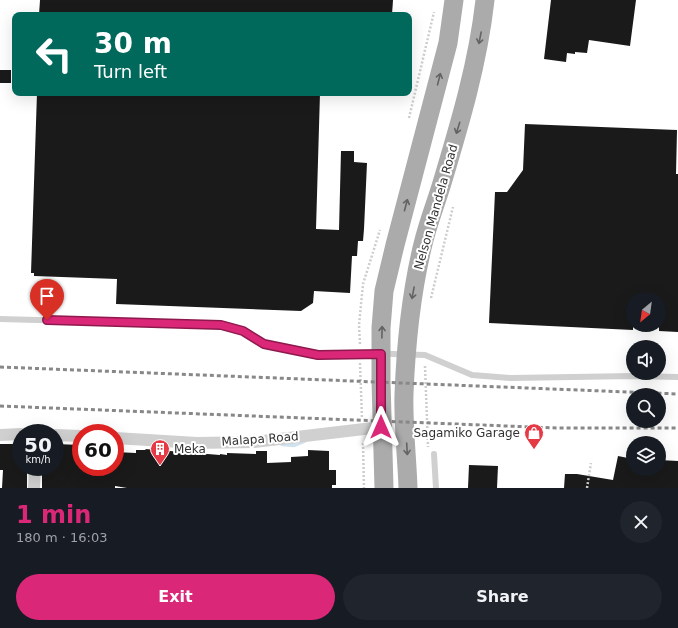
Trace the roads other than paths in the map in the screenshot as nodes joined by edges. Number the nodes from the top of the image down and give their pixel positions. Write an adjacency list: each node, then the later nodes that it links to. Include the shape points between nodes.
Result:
1 (454, 0): 4 (main road, one-way to 1, via 384,290 448,43)
2 (485, 0): 5 (main road, Nelson Mandela Road, one-way to 5, via 472,76 424,243 411,302)
3 (0, 319): 4 (lane, via 221,325 243,331 264,344 318,355)
4 (381, 354): 5 (lane); 7 (main road)
5 (406, 354): 6 (lane, via 425,356 472,376); 15 (main road, Nelson Mandela Road, one-way to 15, via 404,396)
6 (678, 377)
7 (381, 427): 10 (street, Malapa Road, via 254,442 197,443); 14 (main road)
8 (12, 434): 9 (street)
9 (0, 435)
10 (124, 439)
11 (434, 454): 16 (lane)
12 (35, 476): 13 (street)
13 (34, 488)
14 (384, 488)
15 (408, 488)
16 (436, 488)

